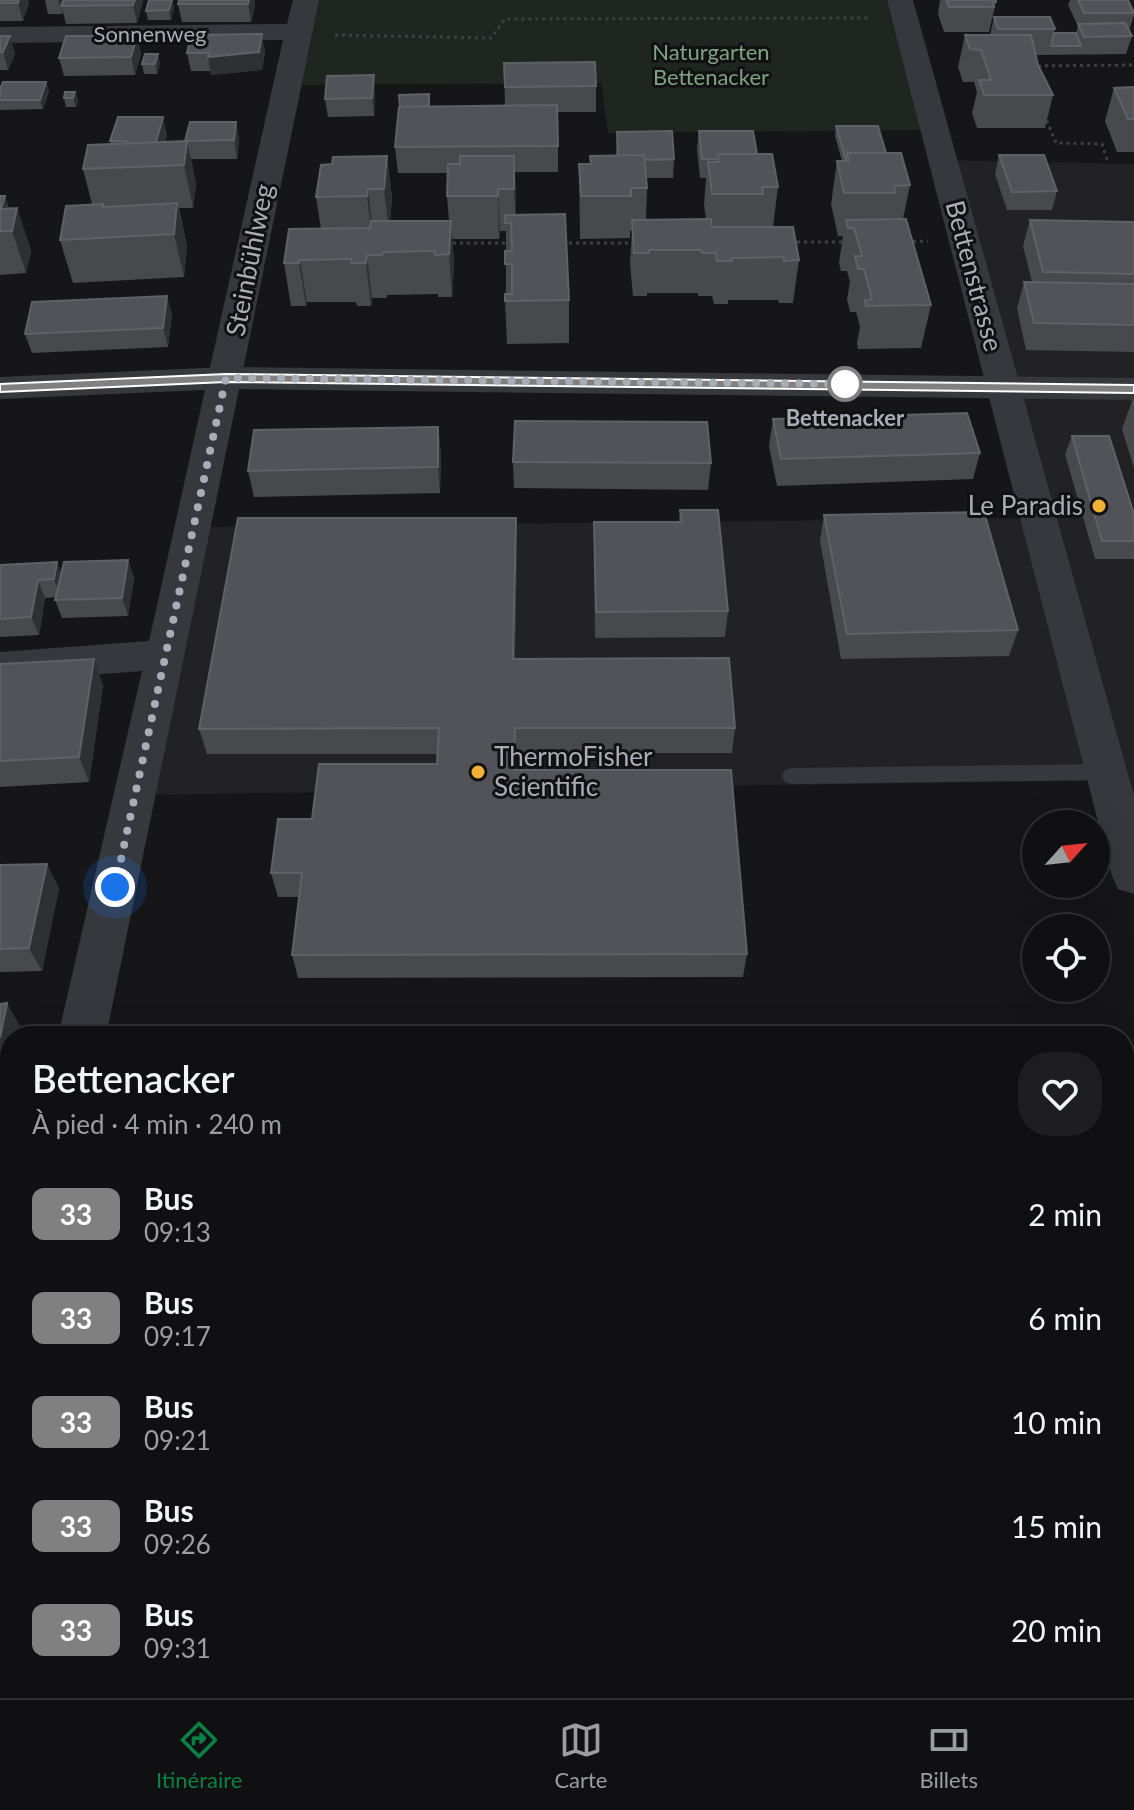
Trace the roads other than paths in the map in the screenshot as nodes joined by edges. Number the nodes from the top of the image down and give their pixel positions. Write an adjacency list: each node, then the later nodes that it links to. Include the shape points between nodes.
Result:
1 (902, 9): 5 (street, Bettenstrasse)
2 (302, 22): 3 (street, Sonnenweg); 4 (street, Steinbühlweg)
3 (0, 35)
4 (226, 378): 5 (street); 6 (street); 8 (street, Steinbühlweg)
5 (1005, 387): 7 (street); 10 (street, Bettenstrasse)
6 (0, 388)
7 (1134, 389)
8 (166, 654): 9 (street); 13 (street, Steinbühlweg)
9 (0, 667)
10 (1106, 772): 11 (lane); 12 (street, Bettenstrasse)
11 (793, 776)
12 (1134, 876)
13 (84, 1026)

